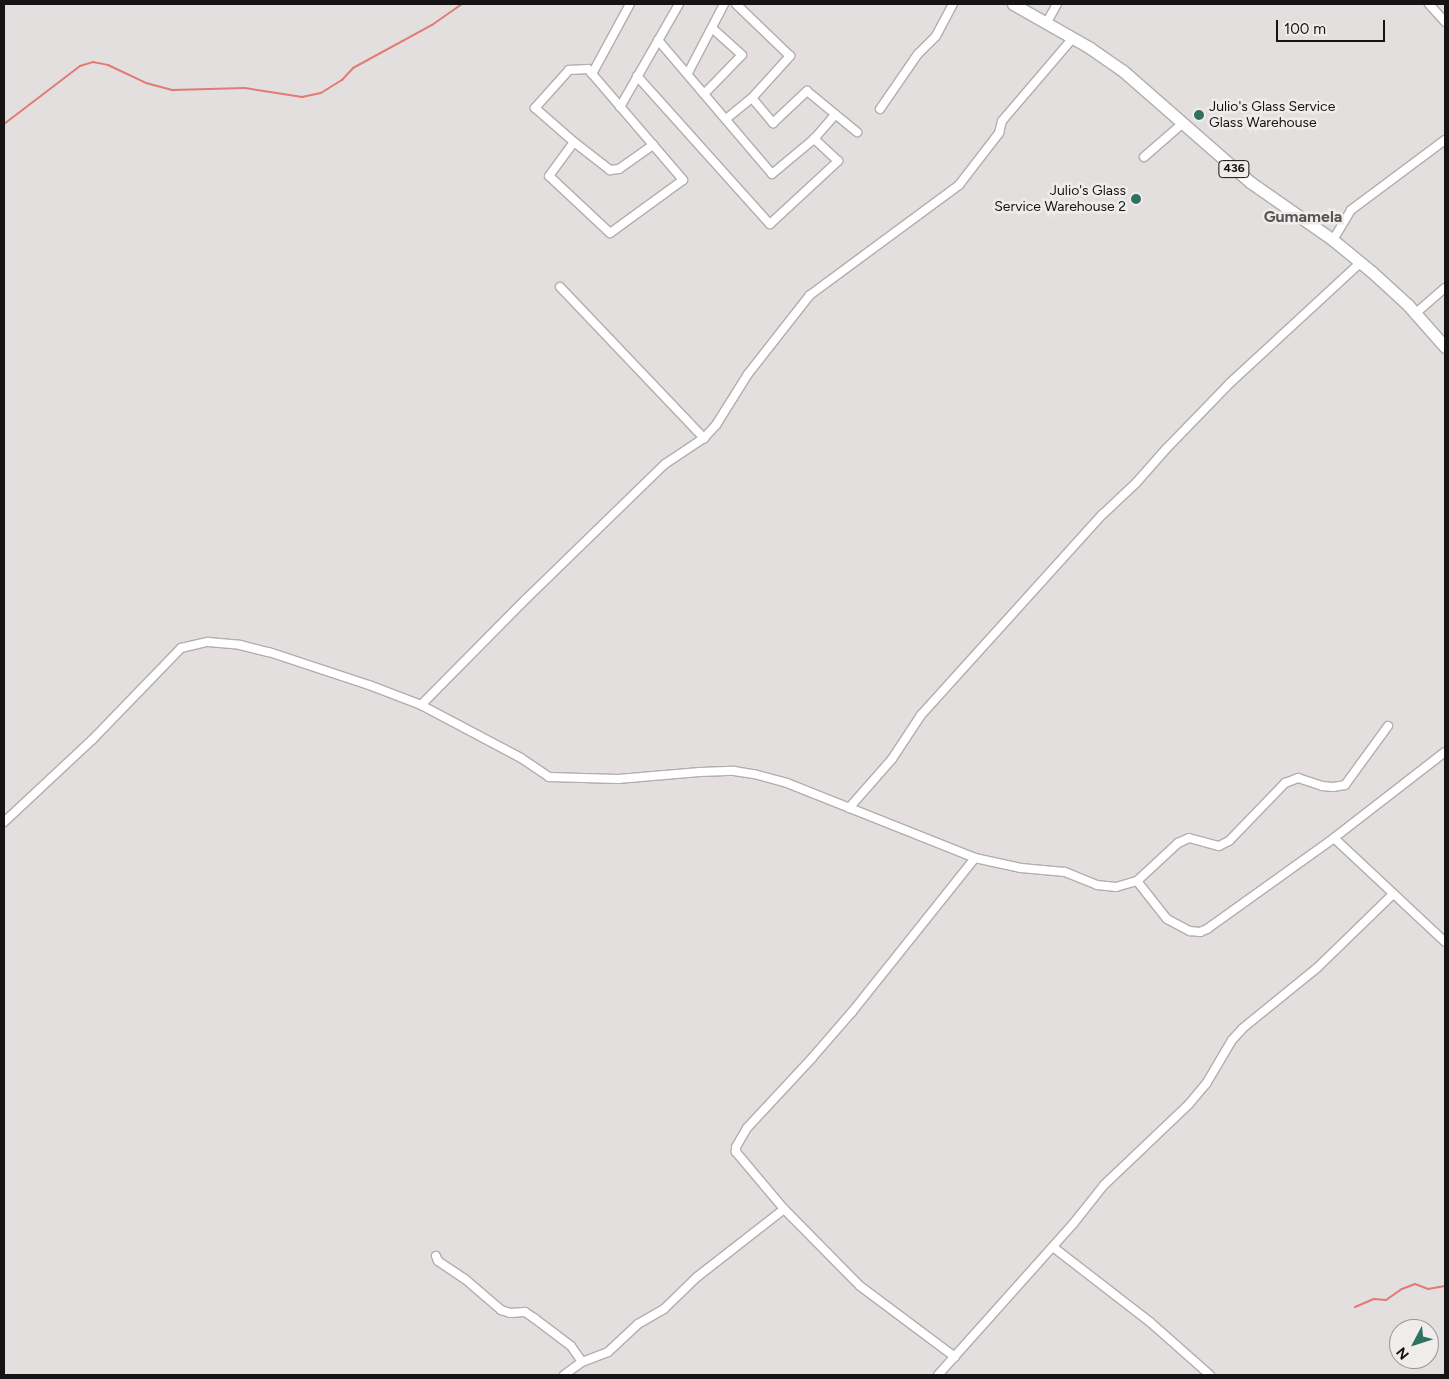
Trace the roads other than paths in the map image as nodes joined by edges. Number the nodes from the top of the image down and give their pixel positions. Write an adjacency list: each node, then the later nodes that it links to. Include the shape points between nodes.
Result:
1 (630, 4): 15 (street)
2 (679, 4): 13 (street)
3 (724, 4): 11 (street)
4 (736, 4): 18 (street, via 790,56)
5 (953, 4): 20 (street, via 936,36 918,54)
6 (1012, 4): 9 (main road, 436)
7 (1058, 4): 9 (street)
8 (1429, 4): 10 (street)
9 (1047, 22): 12 (main road, 436)
10 (1445, 22)
11 (712, 28): 14 (street); 17 (street, via 742,55)
12 (1073, 38): 23 (main road, 436, via 1122,70); 36 (street, via 1002,121 998,133 959,185 810,295 748,374 716,425)
13 (658, 40): 14 (street); 16 (street)
14 (688, 73): 17 (street)
15 (592, 74): 19 (street); 27 (street, via 588,69 569,70 535,108)
16 (637, 76): 19 (street); 25 (street, via 770,224 838,161)
17 (705, 93): 22 (street)
18 (752, 98): 21 (street, via 773,123 807,91); 22 (street)
19 (620, 107): 28 (street)
20 (880, 109)
21 (835, 115): 24 (street); 25 (street)
22 (726, 119): 25 (street, via 772,174)
23 (1183, 123): 29 (street); 30 (main road, 436, via 1250,182)
24 (857, 132)
25 (814, 139)
26 (1445, 140): 30 (street, via 1351,210)
27 (574, 142): 28 (street, via 610,170 619,169); 28 (street, via 549,176 610,233 683,180)
28 (653, 145)
29 (1144, 157)
30 (1333, 240): 31 (main road, 436)
31 (1362, 262): 34 (main road, 436); 40 (street, via 1230,383 1136,484 1102,514 921,715 892,759)
32 (560, 287): 36 (street)
33 (1445, 288): 34 (street)
34 (1416, 313): 35 (main road, 436)
35 (1445, 347)
36 (704, 438): 37 (street, via 665,464)
37 (421, 706): 40 (street, via 521,758 550,777 618,779 734,772 787,783); 41 (street, via 369,685 240,645 208,642 180,648 92,740)
38 (1388, 726): 44 (street, via 1345,784 1322,786 1298,778 1285,783 1229,841 1219,846 1188,838 1178,843)
39 (1445, 752): 42 (street)
40 (849, 808): 43 (street)
41 (4, 822)
42 (1334, 838): 44 (street, via 1200,932 1190,931 1167,919); 45 (street)
43 (975, 858): 44 (street, via 1022,868 1065,872 1097,885 1116,887); 47 (street, via 852,1012 739,1138 736,1152)
44 (1136, 881)
45 (1394, 894): 46 (street); 48 (street, via 1318,967 1243,1028 1189,1104 1104,1185)
46 (1445, 942)
47 (784, 1209): 50 (street, via 872,1297); 51 (street, via 697,1278 664,1309 638,1324 608,1352)
48 (1053, 1247): 50 (street); 54 (street, via 1150,1322)
49 (436, 1256): 51 (street, via 501,1310 525,1312 534,1318 571,1346)
50 (955, 1357): 53 (street)
51 (582, 1362): 52 (street)
52 (564, 1375)
53 (938, 1375)
54 (1210, 1375)

